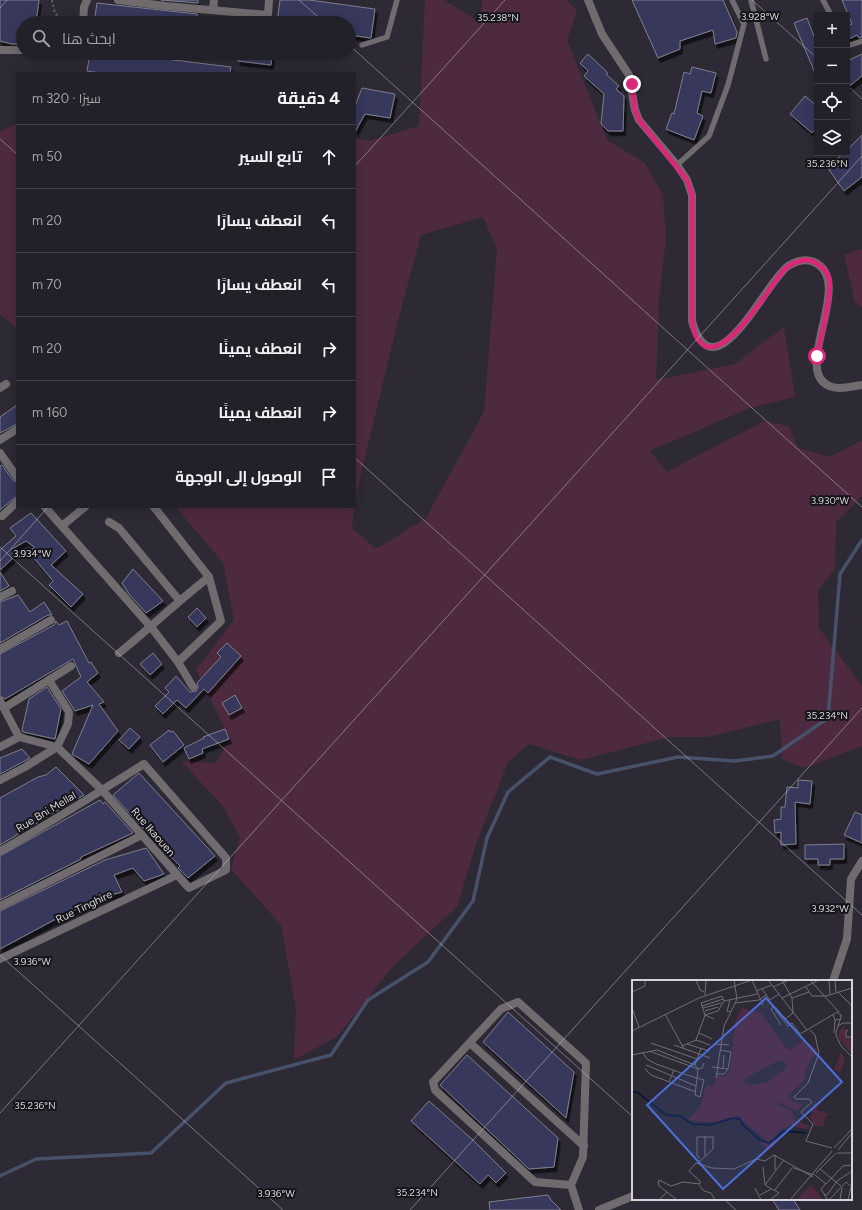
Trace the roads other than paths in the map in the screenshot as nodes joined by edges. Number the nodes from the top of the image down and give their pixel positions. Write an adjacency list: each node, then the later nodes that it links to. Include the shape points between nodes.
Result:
1 (87, 0): 12 (street)
2 (118, 0): 10 (street)
3 (214, 0): 10 (street)
4 (269, 0): 10 (street, via 268,15)
5 (397, 0): 14 (lane, via 387,37)
6 (588, 0): 19 (street, via 602,34 629,75 639,120)
7 (732, 0): 19 (lane, via 744,24 728,85 709,136)
8 (751, 0): 18 (lane)
9 (823, 0): 11 (lane)
10 (213, 10)
11 (829, 12)
12 (83, 16)
13 (862, 40): 15 (lane)
14 (362, 45)
15 (850, 45)
16 (0, 50): 17 (street)
17 (16, 50)
18 (766, 59)
19 (677, 165): 20 (street, via 687,180 692,195 692,321 696,336 701,342 716,347 725,343 740,329 786,268 802,260 809,260 819,264 829,278 829,292 817,356 818,374 824,384 831,387)
20 (862, 385)
21 (16, 430): 22 (street)
22 (0, 440)
23 (0, 453): 24 (street)
24 (16, 476)
25 (16, 503): 29 (street)
26 (46, 508): 31 (street)
27 (84, 508): 31 (street)
28 (155, 508): 32 (street)
29 (2, 516)
30 (109, 522): 35 (street, via 119,528)
31 (63, 525): 37 (street)
32 (208, 577): 35 (street); 40 (street, via 222,621)
33 (12, 591): 34 (street)
34 (0, 597)
35 (179, 600): 37 (street)
36 (51, 620): 38 (street)
37 (151, 627): 39 (street); 40 (street)
38 (0, 649)
39 (119, 653)
40 (178, 662): 43 (street)
41 (71, 666): 42 (street)
42 (49, 680): 44 (street); 47 (street, via 69,712 68,724)
43 (193, 687)
44 (2, 704): 45 (street)
45 (19, 737): 46 (street); 47 (street)
46 (0, 747)
47 (57, 747): 48 (street); 49 (street, Rue Ikaouen)
48 (0, 780)
49 (102, 790): 50 (street, Rue Ikaouen); 51 (street, Rue Bni Mellal); 54 (street, Rue Bni Mellal, via 144,764 226,858 226,870)
50 (142, 836): 53 (street, Rue Ikaouen); 55 (street)
51 (0, 851)
52 (862, 861): 57 (street, via 851,880 847,939)
53 (176, 875): 54 (street, Rue Ikaouen); 56 (street, Rue Tinghire)
54 (188, 888)
55 (0, 906)
56 (0, 959)
57 (833, 980)
58 (470, 1043): 59 (street); 59 (street, via 502,1009 518,1002 586,1063); 60 (street, via 433,1082 435,1090 535,1182)
59 (584, 1146): 60 (street, via 583,1157)
60 (572, 1185): 62 (street)
61 (632, 1196): 63 (street)
62 (579, 1210)
63 (599, 1210)

